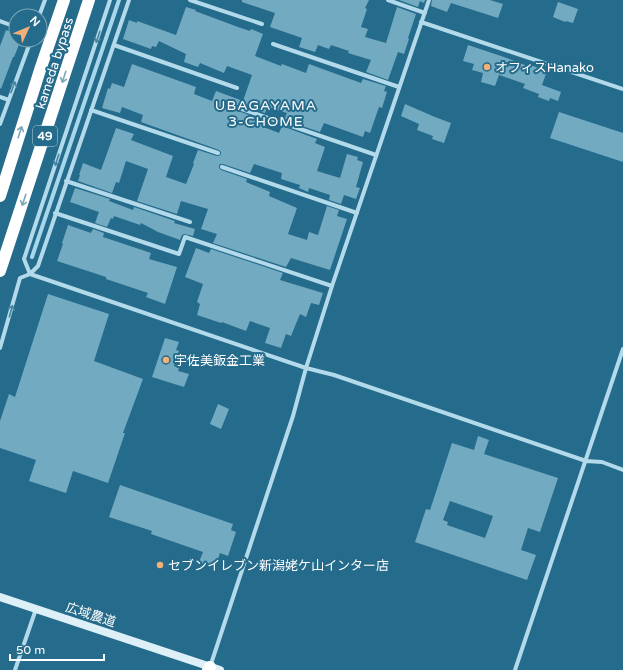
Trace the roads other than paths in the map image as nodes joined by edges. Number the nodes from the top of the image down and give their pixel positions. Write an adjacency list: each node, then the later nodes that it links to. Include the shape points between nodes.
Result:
1 (64, 0): 24 (highway, kameda bypass / 49, one-way to 1)
2 (89, 0): 32 (highway, kameda bypass / 49, one-way to 32)
3 (110, 0): 33 (street, one-way to 33, via 24,259)
4 (129, 0): 12 (street)
5 (190, 0): 10 (street)
6 (388, 0): 8 (street)
7 (429, 0): 8 (street)
8 (425, 13): 9 (street)
9 (421, 22): 14 (street); 16 (street)
10 (262, 24)
11 (272, 44): 14 (street)
12 (114, 45): 15 (street); 20 (street)
13 (28, 48): 18 (street, one-way to 13)
14 (399, 87): 23 (street)
15 (237, 88)
16 (623, 89)
17 (0, 97): 18 (street)
18 (8, 100): 21 (street)
19 (239, 108): 23 (street)
20 (91, 110): 22 (street); 26 (street)
21 (0, 124)
22 (218, 153)
23 (376, 155): 30 (street)
24 (10, 165): 27 (highway); 28 (highway, kameda bypass / 49)
25 (222, 167): 30 (street)
26 (66, 181): 29 (street); 31 (street)
27 (0, 186)
28 (0, 196)
29 (56, 213): 33 (street, via 38,266); 34 (street, via 178,254 185,237)
30 (356, 213): 34 (street)
31 (190, 222)
32 (0, 271)
33 (30, 274): 35 (street, one-way to 33, via 20,278); 37 (street)
34 (332, 286): 37 (street)
35 (0, 348)
36 (623, 349): 38 (street)
37 (306, 368): 38 (street, via 334,375); 42 (street)
38 (586, 461): 39 (street, via 602,462); 44 (street)
39 (623, 470)
40 (0, 597): 41 (street, 広域農道)
41 (36, 609): 42 (street, 広域農道); 43 (street)
42 (212, 669)
43 (15, 670)
44 (515, 670)

